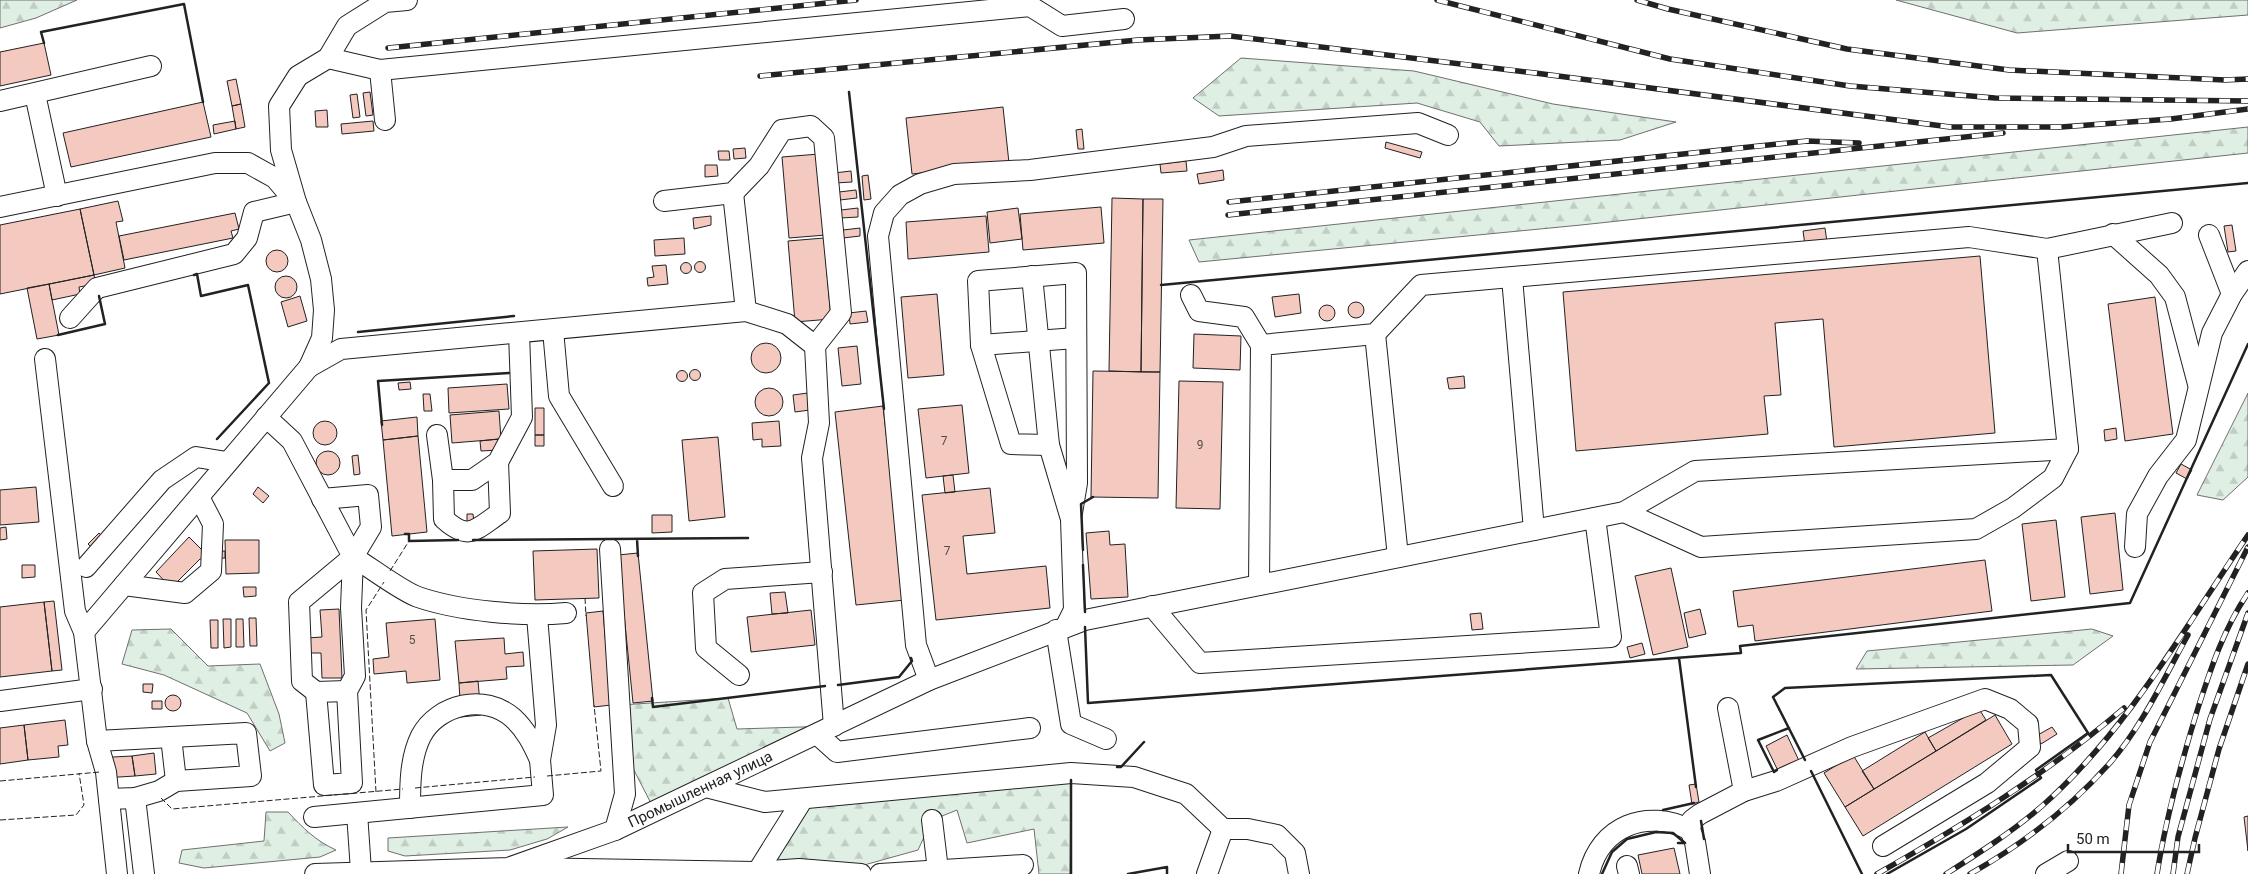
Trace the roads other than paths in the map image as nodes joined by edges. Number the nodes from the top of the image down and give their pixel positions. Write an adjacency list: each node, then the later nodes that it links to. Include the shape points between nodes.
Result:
1 (407, 0): 3 (street, via 385,2 347,26)
2 (1124, 20): 5 (street, via 1062,26 1030,6)
3 (328, 58): 5 (street); 13 (street, via 298,76 279,106 281,150)
4 (151, 66): 6 (street)
5 (380, 70): 8 (street)
6 (35, 94): 7 (street); 11 (street)
7 (0, 101)
8 (385, 120)
9 (1448, 135): 65 (street, via 1418,123 1246,136 1204,148 1030,170 954,174 920,184 900,195 884,213 878,236 916,645)
10 (732, 193): 12 (street); 24 (street); 33 (street, via 759,166 782,130 811,126 824,138 841,314)
11 (57, 196): 13 (street, via 215,164 248,162 275,178); 14 (street)
12 (664, 201)
13 (296, 202): 25 (street, via 254,212 247,238 234,254 97,288); 35 (street, via 322,279 322,338)
14 (0, 207)
15 (2172, 223): 16 (street)
16 (2113, 234): 18 (street); 36 (street, via 2159,275 2175,297)
17 (2209, 235): 22 (street)
18 (2047, 249): 21 (street, via 1969,237); 40 (street)
19 (2248, 271): 22 (street)
20 (1032, 276): 29 (street, via 1076,273); 30 (street); 31 (street, via 978,281)
21 (1512, 278): 28 (street, via 1421,285); 50 (street)
22 (2232, 294): 36 (street, via 2212,333)
23 (1191, 296): 32 (street, via 1199,311 1244,316)
24 (746, 311): 26 (street); 33 (street, via 787,324)
25 (70, 318)
26 (554, 330): 27 (street); 44 (street, via 559,396)
27 (519, 333): 35 (street, via 341,349); 42 (street, via 522,417)
28 (1375, 334): 32 (street); 54 (street)
29 (1076, 338): 30 (street); 49 (street, via 1077,483)
30 (1038, 341): 31 (street); 39 (street)
31 (981, 345): 39 (street, via 1011,444)
32 (1261, 345): 58 (street)
33 (815, 346): 56 (street, via 819,423 812,458)
34 (45, 359): 63 (street, via 75,611)
35 (309, 368): 37 (street)
36 (2199, 386): 51 (street, via 2186,440 2158,476 2137,514)
37 (266, 417): 41 (street); 46 (street, via 292,442)
38 (437, 435): 43 (street)
39 (1049, 445): 49 (street)
40 (2068, 449): 47 (street, Промышленная улица, via 1695,471); 47 (street, via 2054,478 2013,508 1976,529 1701,547)
41 (228, 462): 45 (street); 55 (street, via 196,457 162,480)
42 (498, 462): 43 (street, via 472,480); 43 (street, via 500,512 472,532 457,531 444,519)
43 (443, 480)
44 (613, 486)
45 (199, 497): 57 (street); 57 (street, via 213,524 211,571 185,593)
46 (322, 499): 53 (street); 53 (street, via 368,494 371,528)
47 (1624, 512): 48 (street, Промышленная улица)
48 (1595, 518): 50 (street, Промышленная улица); 59 (street, via 1611,637 1200,663)
49 (1071, 519): 62 (street, via 1074,610)
50 (1534, 530): 54 (street, Промышленная улица)
51 (2135, 548)
52 (610, 549): 88 (street, via 625,794)
53 (353, 557): 61 (street, via 417,597 467,608); 67 (street, via 355,676); 68 (street, via 299,602 302,681)
54 (1398, 557): 58 (street, Промышленная улица)
55 (86, 567)
56 (822, 572): 64 (street, via 725,578 703,593 706,648); 72 (street)
57 (124, 585): 63 (street)
58 (1259, 585): 59 (street, Промышленная улица)
59 (1152, 606): 62 (street, Промышленная улица)
60 (566, 613): 61 (street)
61 (536, 616): 76 (street, via 546,725)
62 (1061, 628): 65 (street, Промышленная улица); 74 (street, via 1071,724)
63 (84, 632): 66 (street)
64 (739, 675)
65 (929, 680): 72 (street, Промышленная улица)
66 (92, 689): 69 (street); 75 (street)
67 (347, 691): 68 (street); 68 (street, via 352,783 324,786)
68 (316, 692)
69 (0, 701)
70 (1728, 708): 79 (street)
71 (1030, 728): 72 (street, via 837,752)
72 (825, 730): 78 (street, Промышленная улица)
73 (171, 737): 75 (street); 77 (street); 77 (street, via 246,732 251,776)
74 (1106, 739)
75 (98, 741): 81 (street)
76 (540, 760): 83 (street, via 543,795); 83 (street, via 530,737 512,717 492,707 472,703 456,706 438,717 421,736 413,759)
77 (176, 781): 80 (street, via 159,791)
78 (706, 787): 82 (street, via 765,802); 88 (street, Промышленная улица)
79 (1744, 791): 89 (street, via 1700,814 1692,820); 90 (street, via 1776,781 1852,747 1985,699 2010,709 2028,724 2030,747 1987,783)
80 (135, 798): 81 (street); 100 (street)
81 (109, 799): 99 (street)
82 (803, 799): 87 (street, via 1071,773 1134,777 1186,794); 98 (street)
83 (410, 808): 84 (street)
84 (358, 813): 85 (street); 96 (street)
85 (314, 817)
86 (932, 820): 94 (street)
87 (1223, 829): 104 (street); 105 (street, via 1248,829 1277,835 1295,853)
88 (615, 830): 93 (street, Промышленная улица)
89 (1690, 830): 106 (street, via 1674,822 1643,820 1615,831 1593,858); 107 (street)
90 (1883, 846)
91 (2068, 861): 108 (street)
92 (1023, 865): 95 (street)
93 (508, 868): 96 (street, Промышленная улица); 97 (street)
94 (938, 870): 95 (street); 103 (street)
95 (972, 871)
96 (371, 872): 101 (street, Промышленная улица)
97 (685, 872): 98 (street)
98 (756, 873): 102 (street, via 799,869)
99 (117, 874)
100 (144, 874)
101 (315, 874)
102 (861, 874)
103 (880, 874)
104 (1206, 874)
105 (1299, 874)
106 (1589, 874)
107 (1700, 874)
108 (2046, 874)

